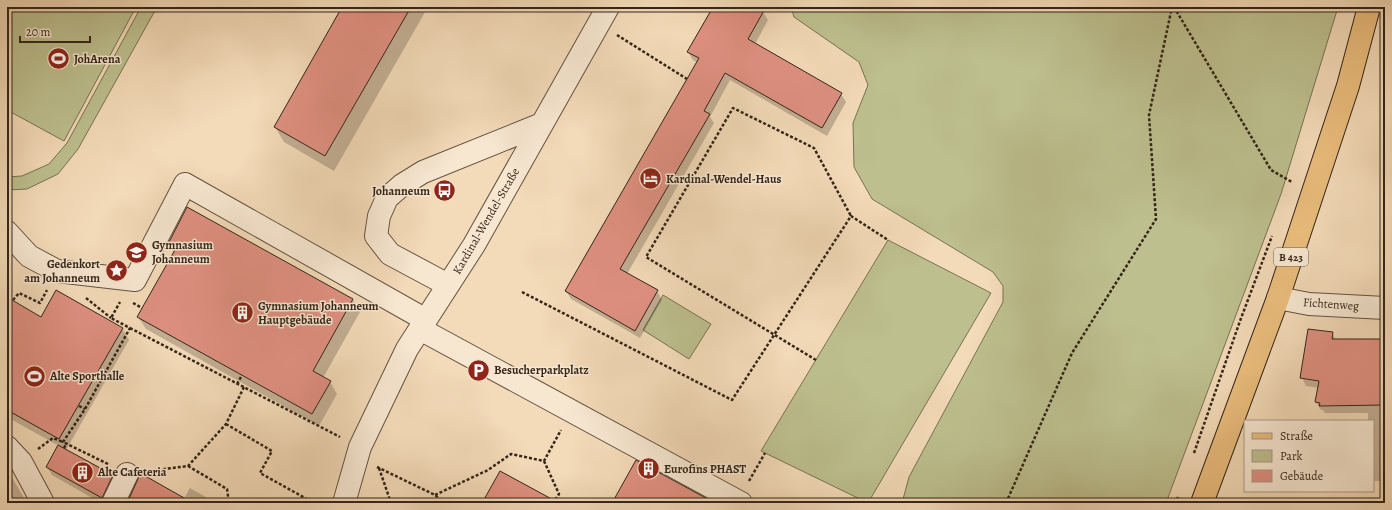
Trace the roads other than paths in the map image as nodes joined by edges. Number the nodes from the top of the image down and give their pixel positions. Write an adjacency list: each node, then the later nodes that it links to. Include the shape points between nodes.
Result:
1 (608, 7): 3 (street, Kardinal-Wendel-Straße)
2 (1369, 7): 6 (main road, B 423, via 1348,86)
3 (542, 124): 5 (street, Kardinal-Wendel-Straße, via 474,245); 5 (street, Kardinal-Wendel-Straße, via 423,172 402,185 388,198 379,216 376,236 390,254)
4 (7, 232): 8 (street, via 29,256 57,271 135,280 185,184)
5 (448, 284): 8 (street)
6 (1278, 298): 7 (street, Fichtenweg, via 1309,304); 15 (main road, B 423)
7 (1385, 308)
8 (423, 325): 11 (street, via 571,411); 14 (street, via 407,349 359,452)
9 (7, 447): 12 (street, via 21,462)
10 (127, 474): 13 (street)
11 (739, 502)
12 (43, 503)
13 (113, 503)
14 (344, 503)
15 (1202, 503)

